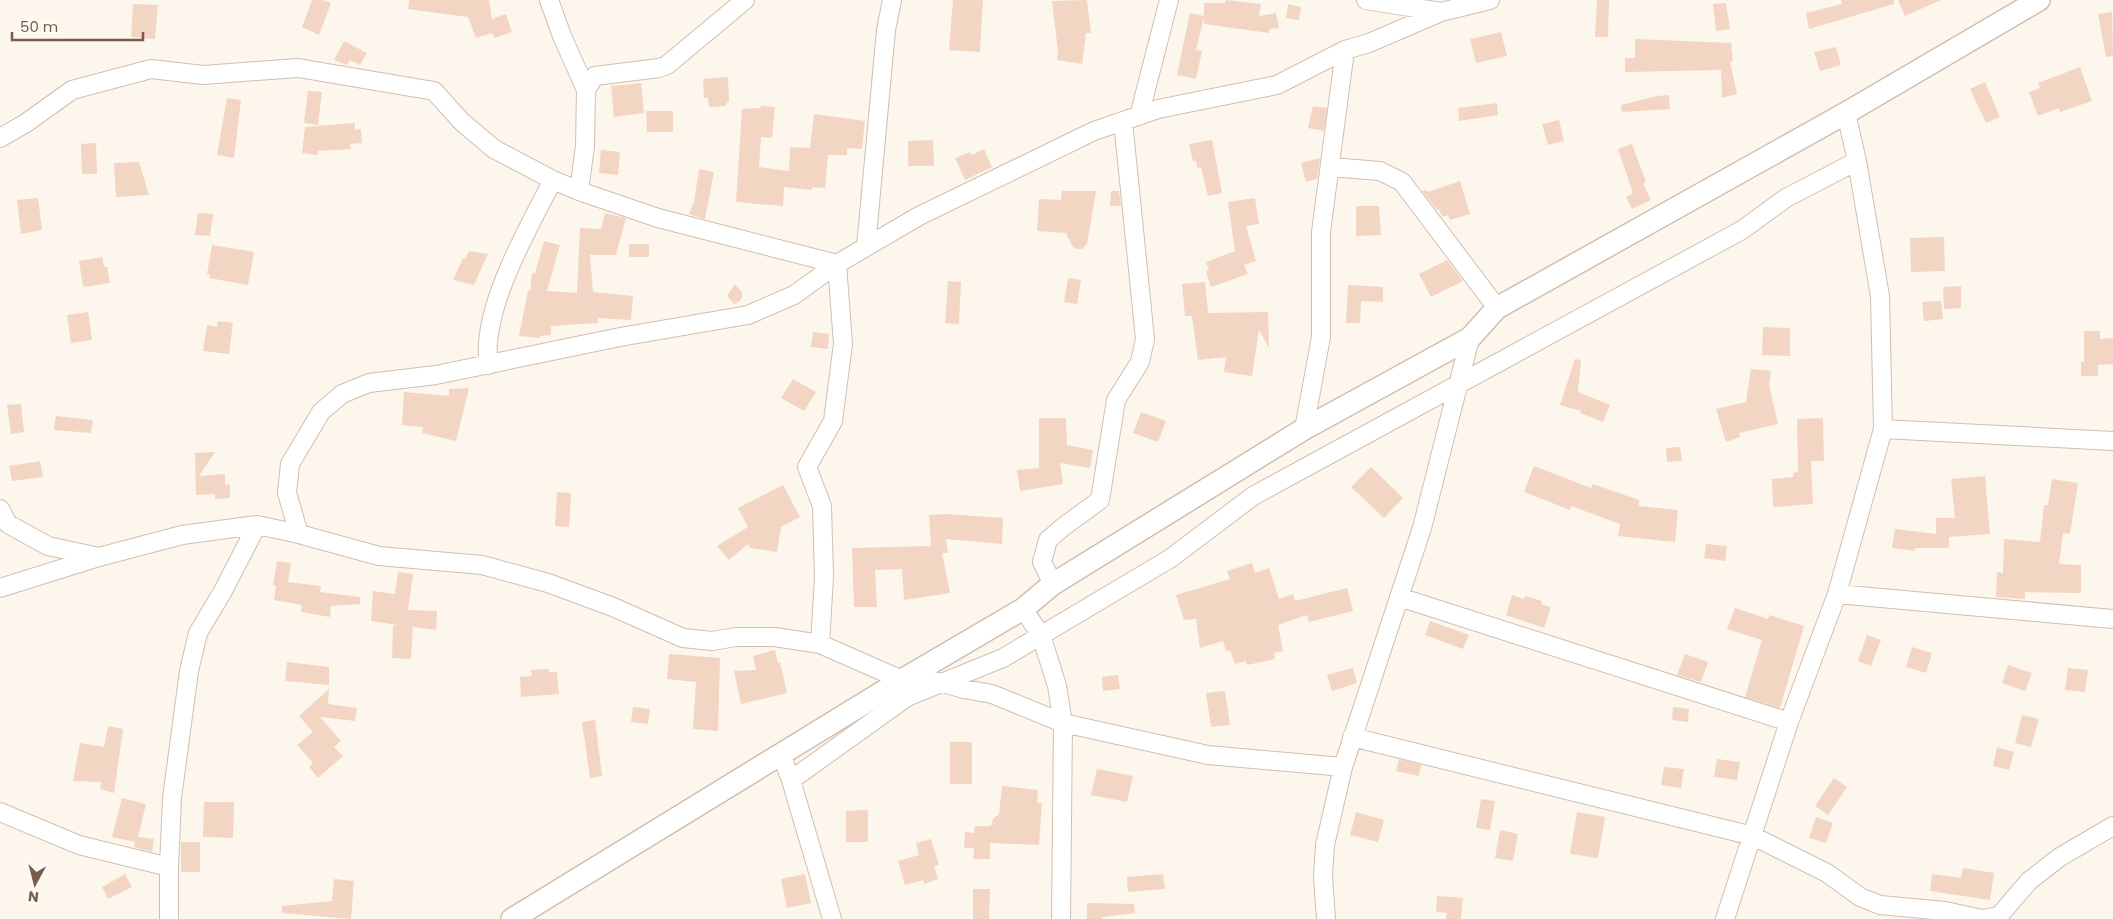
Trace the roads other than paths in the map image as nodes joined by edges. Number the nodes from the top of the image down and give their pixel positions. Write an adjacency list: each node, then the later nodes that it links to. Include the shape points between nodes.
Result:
1 (549, 0): 11 (street)
2 (745, 0): 11 (street, via 667,64 659,68 595,76)
3 (892, 0): 20 (street, via 886,30)
4 (1168, 0): 13 (street)
5 (1366, 0): 8 (street)
6 (1490, 0): 9 (street)
7 (2039, 0): 12 (street)
8 (1386, 2): 9 (street)
9 (1441, 12): 10 (street)
10 (1345, 50): 13 (street, via 1277,85); 17 (street)
11 (586, 90): 19 (street, via 585,146)
12 (1846, 113): 16 (street); 22 (street)
13 (1139, 116): 14 (street)
14 (1123, 121): 20 (street, via 1094,131 919,216); 33 (street, via 1145,340 1140,362 1116,400 1100,500 1048,540 1042,562)
15 (0, 138): 18 (street, via 26,124 72,90 152,69 203,75 298,68 434,91 462,122 494,149)
16 (1857, 161): 25 (street, via 1786,198 1742,230); 27 (street, via 1880,296)
17 (1331, 167): 22 (street, via 1380,170 1402,182); 26 (street, via 1322,232 1320,337)
18 (553, 180): 19 (street); 24 (street, via 524,236 495,308 488,338)
19 (579, 190): 21 (street, via 658,218)
20 (866, 247): 21 (street)
21 (837, 264): 24 (street, via 794,294 748,314 620,336); 40 (street, via 843,344 833,421 807,467 822,506 824,577)
22 (1497, 308): 23 (street)
23 (1470, 338): 25 (street); 26 (street)
24 (490, 365): 31 (street, via 369,383 342,394 321,412 290,464 287,493)
25 (1458, 385): 36 (street, via 1422,528); 39 (street, via 1253,496 1172,558)
26 (1304, 429): 33 (street)
27 (1883, 429): 28 (street); 35 (street)
28 (2113, 441)
29 (0, 509): 32 (street, via 8,524 48,546)
30 (257, 525): 31 (street); 32 (street, via 182,535); 52 (street, via 198,633 189,671 172,798)
31 (299, 534): 40 (street, via 379,556 482,565 548,583 683,638 712,641 775,637)
32 (99, 558): 34 (street)
33 (1053, 584): 37 (street)
34 (0, 588)
35 (1837, 594): 38 (street); 43 (street)
36 (1399, 597): 43 (street); 45 (street)
37 (1023, 609): 39 (street); 41 (street)
38 (2113, 619)
39 (1041, 634): 42 (street, via 1003,658); 44 (street)
40 (820, 644): 41 (street)
41 (902, 680): 42 (street); 46 (street)
42 (940, 682): 44 (street, via 992,694); 48 (street, via 907,697)
43 (1789, 722): 51 (street)
44 (1064, 723): 47 (street, via 1208,755); 56 (street)
45 (1352, 737): 47 (street); 51 (street)
46 (781, 754): 48 (street); 54 (street)
47 (1343, 767): 57 (street, via 1325,844)
48 (791, 780): 55 (street)
49 (0, 812): 52 (street, via 79,845)
50 (2113, 826): 51 (street, via 2060,857 2029,881 1999,916 1982,919 1945,911 1880,905 1860,897 1828,874)
51 (1753, 836): 58 (street)
52 (169, 867): 53 (street)
53 (169, 919)
54 (512, 919)
55 (832, 919)
56 (1061, 919)
57 (1326, 919)
58 (1725, 919)

